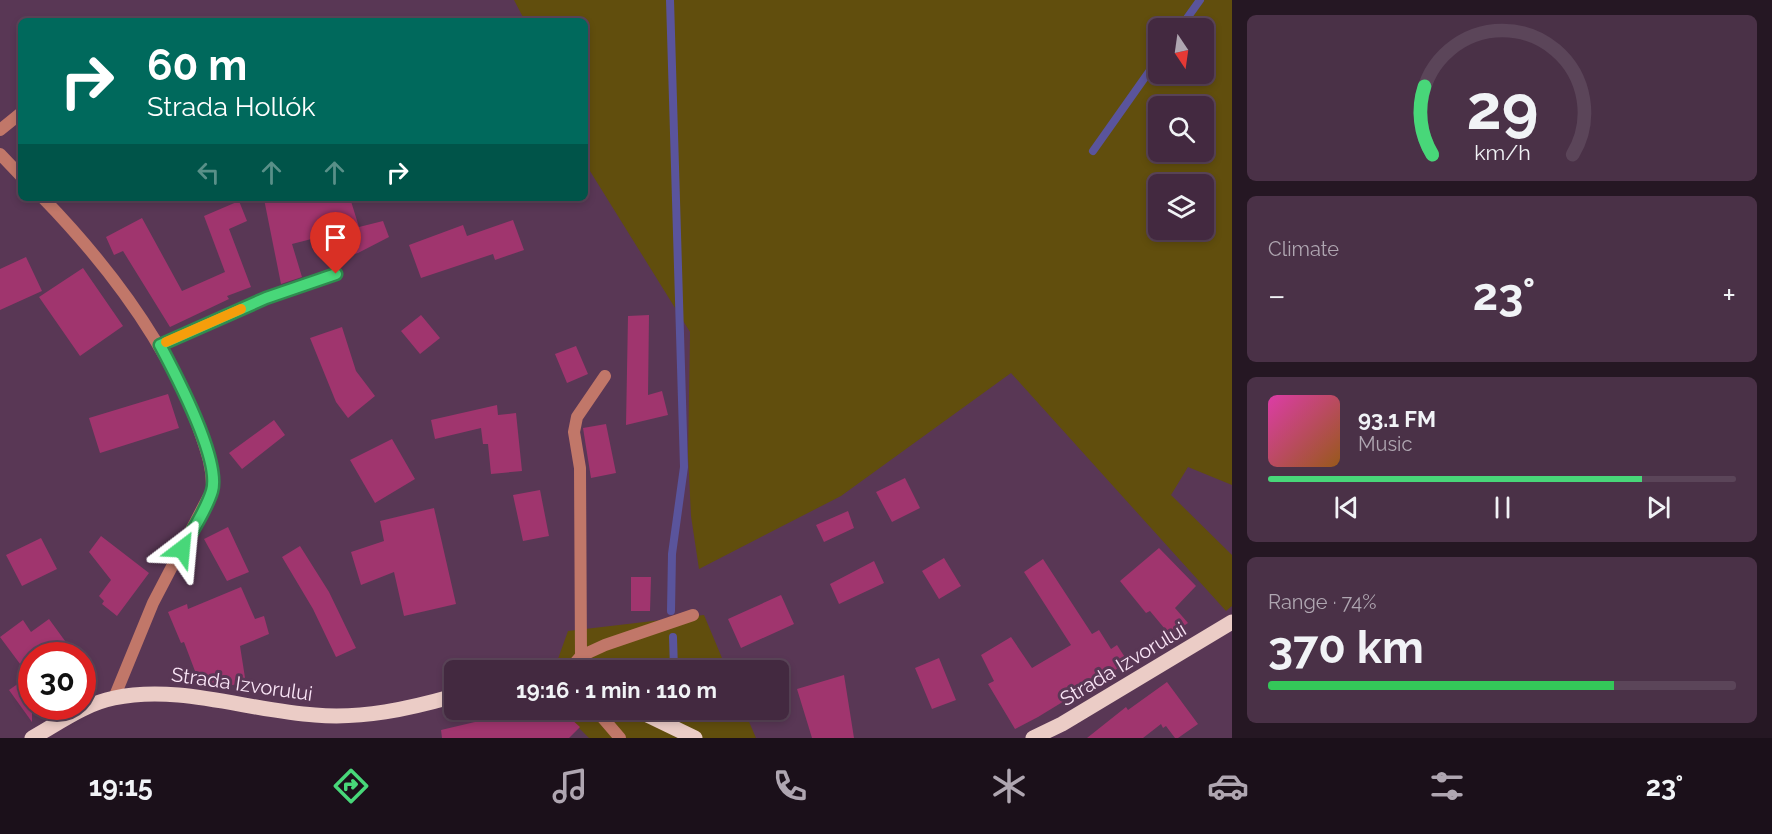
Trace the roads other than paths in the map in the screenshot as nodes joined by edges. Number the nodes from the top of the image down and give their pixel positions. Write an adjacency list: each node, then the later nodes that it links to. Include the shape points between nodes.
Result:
1 (18, 115): 2 (street)
2 (0, 130)
3 (0, 154): 4 (street)
4 (18, 173)
5 (46, 201): 7 (street, via 79,235)
6 (336, 274): 7 (street, via 266,298)
7 (160, 345): 13 (street, via 210,458 212,490 153,603)
8 (605, 376): 11 (street, via 577,417 574,432 580,468)
9 (693, 615): 11 (street)
10 (1232, 622): 20 (main road, Strada Izvorului)
11 (581, 656): 12 (street)
12 (578, 660)
13 (114, 698): 14 (main road, Strada Izvorului, via 169,694 302,714 351,717); 17 (main road, Strada Izvorului, via 90,705)
14 (444, 698)
15 (605, 720): 18 (street)
16 (658, 720): 19 (main road)
17 (32, 738)
18 (620, 738)
19 (695, 738)
20 (1033, 738)

